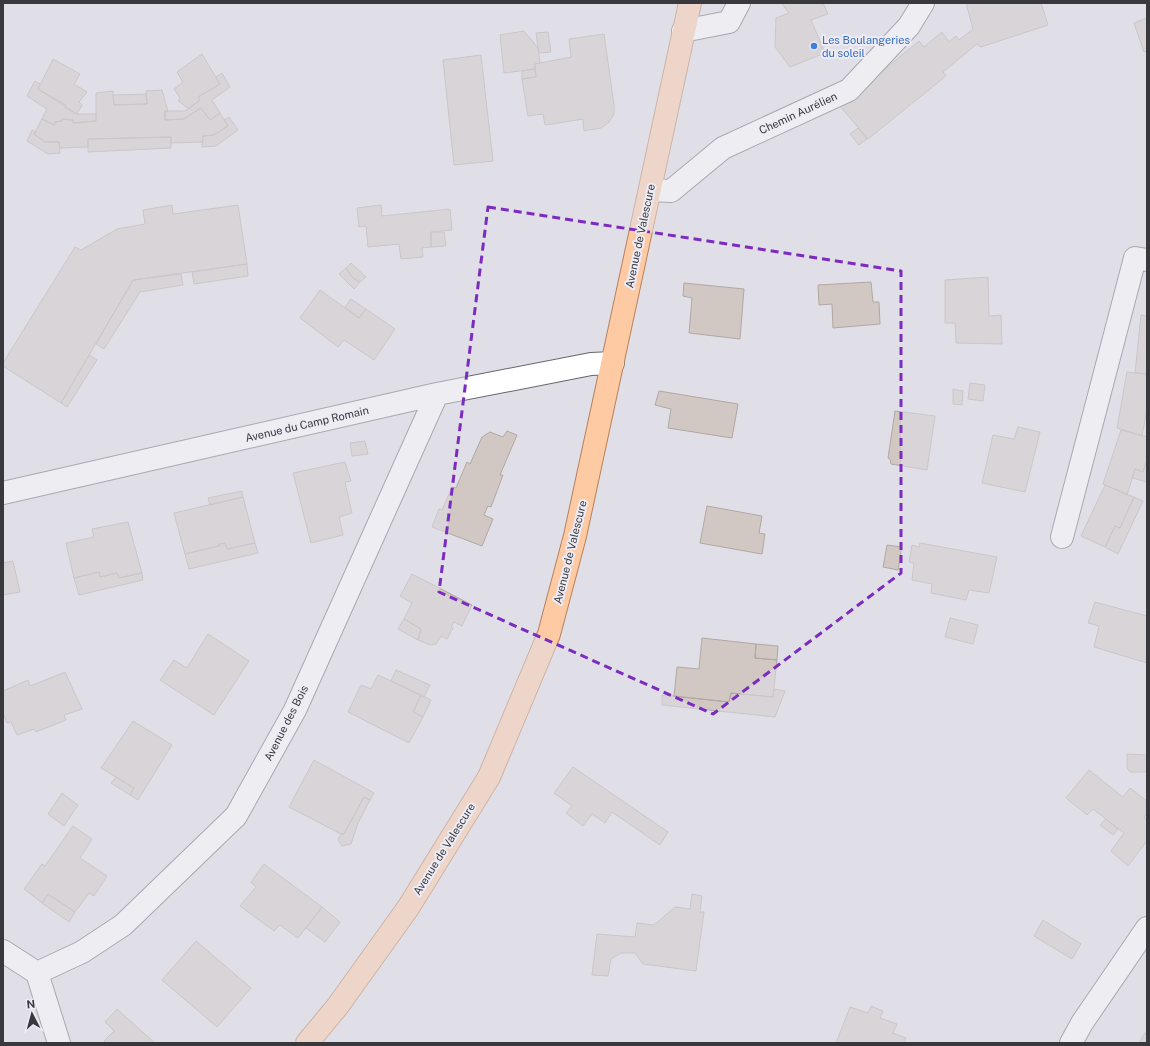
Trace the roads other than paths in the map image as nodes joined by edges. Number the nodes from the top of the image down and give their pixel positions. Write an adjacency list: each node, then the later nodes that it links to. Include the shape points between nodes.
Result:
1 (690, 3): 4 (main road, Avenue de Valescure)
2 (739, 3): 4 (street, via 729,22)
3 (923, 3): 5 (street, Chemin Aurélien, via 909,26 848,90 723,148 671,191)
4 (683, 32): 5 (main road, Avenue de Valescure)
5 (650, 190): 7 (main road, Avenue de Valescure)
6 (1147, 260): 10 (street, via 1135,258)
7 (614, 363): 8 (street, Avenue du Camp Romain, via 591,364); 15 (main road, Avenue de Valescure, via 575,536 549,634 489,777 408,908 337,1007)
8 (437, 394): 9 (street, Avenue du Camp Romain); 13 (street, Avenue des Bois, via 295,710 236,816 123,925 82,952)
9 (3, 493)
10 (1062, 536)
11 (1147, 928): 16 (street, via 1082,1023)
12 (3, 951): 13 (street)
13 (37, 974): 14 (street)
14 (58, 1043)
15 (307, 1043)
16 (1072, 1043)

